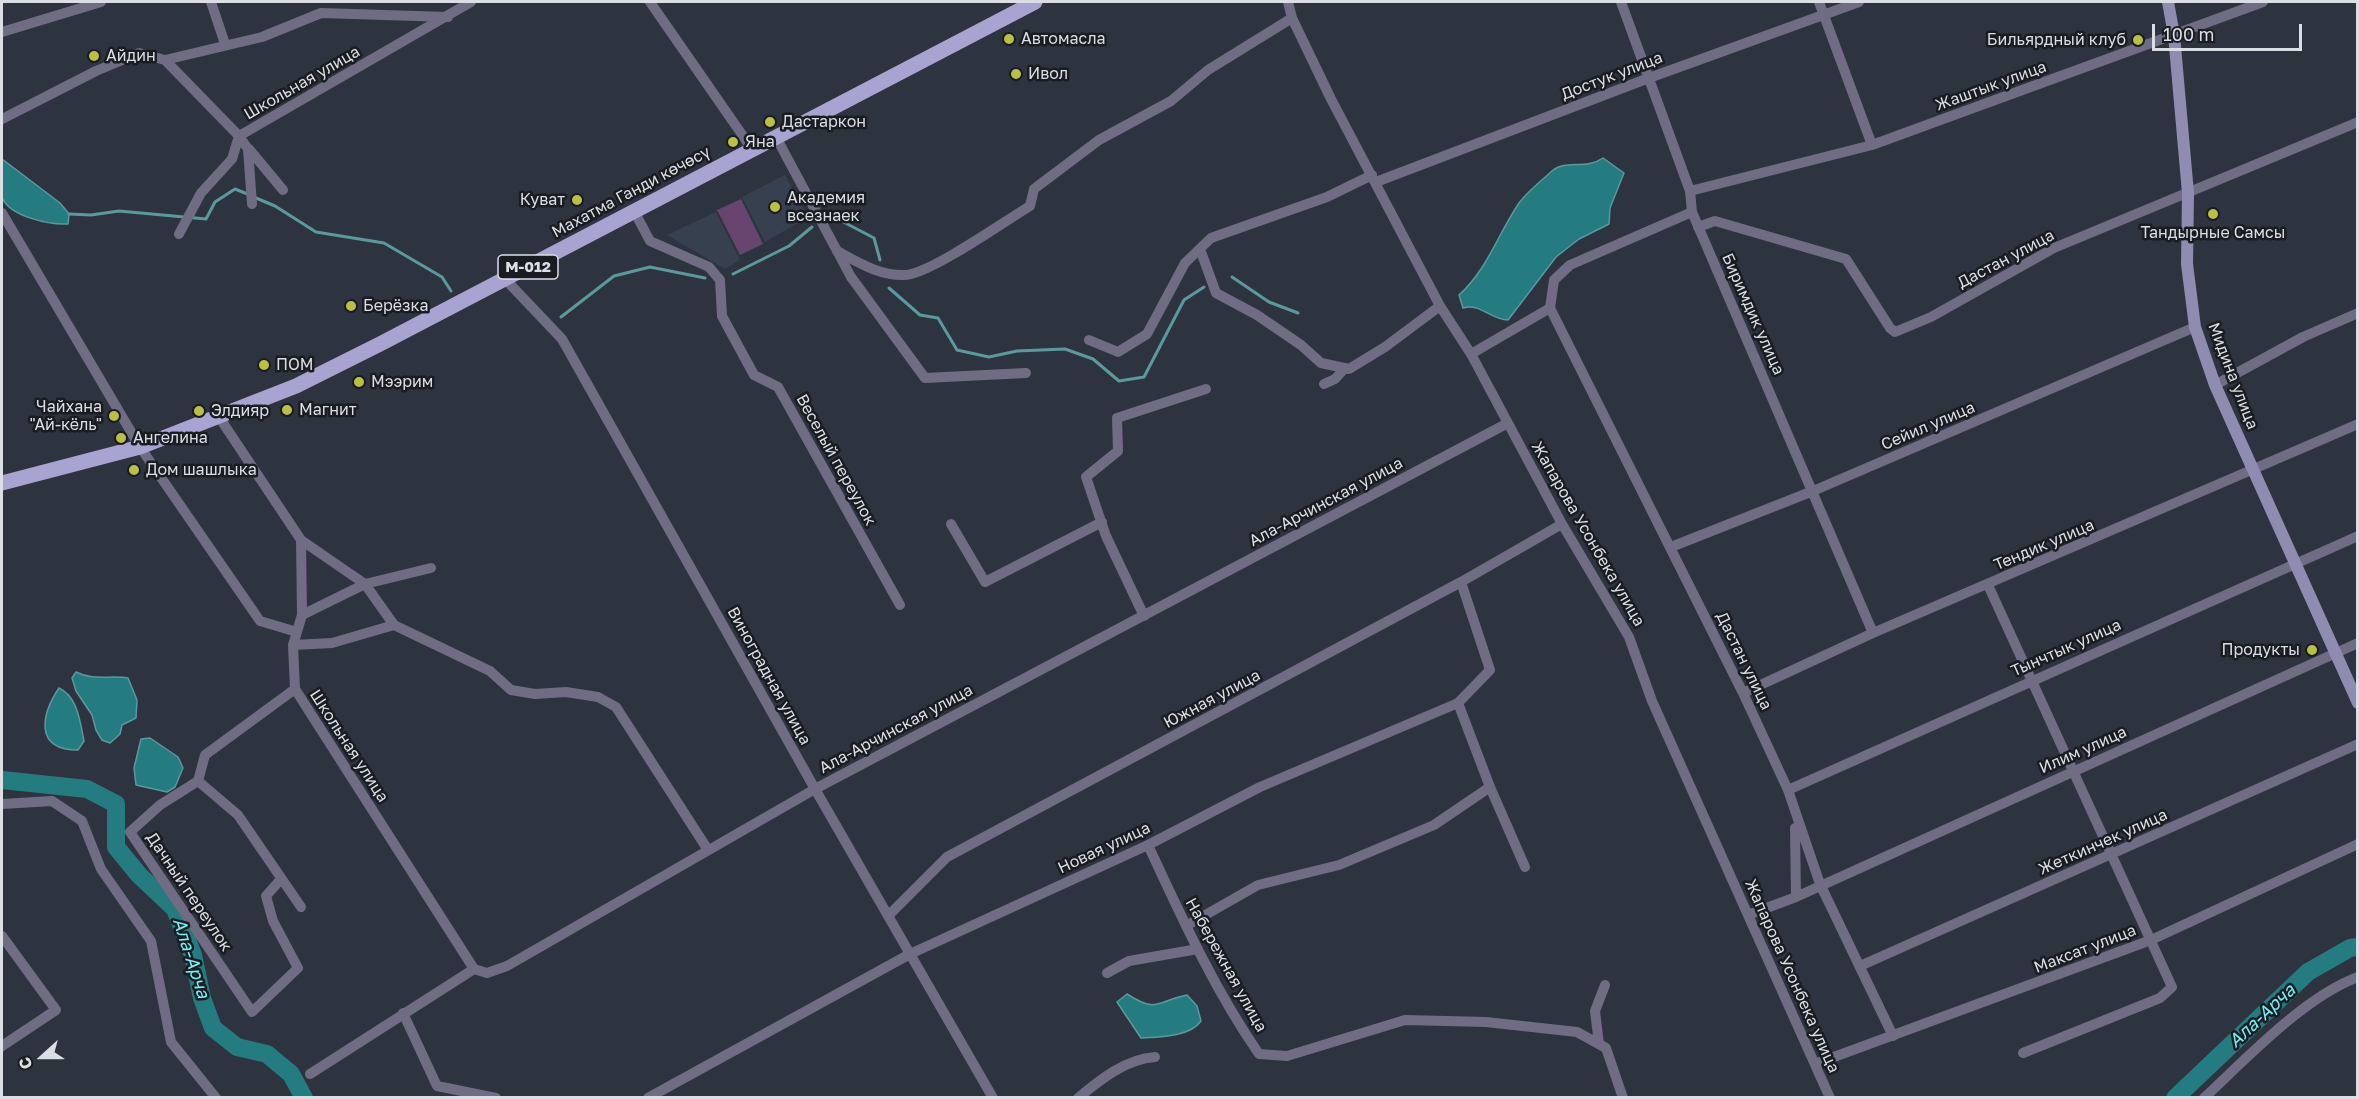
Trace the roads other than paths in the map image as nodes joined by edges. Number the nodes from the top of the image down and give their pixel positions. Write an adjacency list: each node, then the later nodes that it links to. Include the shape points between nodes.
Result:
1 (101, 2): 15 (street)
2 (211, 2): 17 (street)
3 (471, 2): 13 (street, Школьная улица)
4 (650, 2): 26 (street)
5 (1035, 2): 23 (main road, Махатма Ганди көчөсү / М-012)
6 (1288, 2): 14 (street, Жапарова Усонбека улица)
7 (1621, 2): 19 (street, Биримдик улица)
8 (1819, 2): 12 (street)
9 (1859, 2): 12 (street, Достук улица)
10 (2168, 2): 16 (street, Мидина улица)
11 (2263, 2): 16 (street, Жаштык улица)
12 (1824, 15): 19 (street, Достук улица); 24 (street)
13 (448, 17): 17 (street, via 321,13 262,38); 22 (street, Школьная улица)
14 (1292, 18): 27 (street, Жапарова Усонбека улица); 39 (street, via 1208,70 1171,101 1099,140 1034,189 1030,206 940,261 907,275 875,271)
15 (2, 32)
16 (2174, 35): 24 (street, Жаштык улица); 30 (street, Мидина улица)
17 (225, 44): 18 (street)
18 (165, 60): 20 (street, via 138,53); 22 (street, Школьная улица)
19 (1649, 78): 27 (street, Достук улица); 29 (street, Биримдик улица)
20 (2, 119)
21 (2358, 122): 30 (street, Дастан улица)
22 (239, 136): 25 (street); 36 (street, via 232,159 201,193)
23 (776, 137): 26 (main road, Махатма Ганди көчөсү / М-012); 39 (street)
24 (1872, 145): 29 (street, Жаштык улица)
25 (248, 149): 28 (street); 31 (street)
26 (752, 149): 32 (main road, Махатма Ганди көчөсү / М-012)
27 (1374, 179): 38 (street, Достук улица, via 1211,238); 41 (street, Жапарова Усонбека улица)
28 (283, 190)
29 (1690, 191): 33 (street, Биримдик улица)
30 (2188, 193): 35 (street, Дастан улица, via 2054,248 1931,317 1895,332 1846,259 1715,221); 44 (street, Мидина улица, via 2187,264)
31 (252, 204)
32 (634, 211): 40 (main road, Махатма Ганди көчөсү / М-012); 70 (street, Веселый переулок, via 650,240 709,267 720,280 722,316 754,375 778,387)
33 (1692, 212): 35 (street, Биримдик улица); 42 (street, via 1570,265 1554,280)
34 (2, 213): 37 (street)
35 (1698, 227): 58 (street, Биримдик улица)
36 (179, 234)
37 (7, 237): 55 (street)
38 (1200, 249): 45 (street, Достук улица, via 1185,263 1147,334 1118,352); 47 (street, via 1216,293 1257,315 1321,363)
39 (837, 251): 48 (street, via 851,277 925,378)
40 (505, 279): 52 (main road, Махатма Ганди көчөсү / М-012, via 296,386); 88 (street, Виноградная улица, via 562,339)
41 (1440, 306): 46 (street, Жапарова Усонбека улица); 47 (street, via 1385,347)
42 (1550, 308): 46 (street); 64 (street, Дастан улица)
43 (2358, 313): 50 (street, via 2303,337)
44 (2195, 327): 50 (street, Мидина улица); 58 (street, Сейил улица)
45 (1089, 340)
46 (1471, 354): 53 (street, Жапарова Усонбека улица)
47 (1345, 368): 49 (street)
48 (1026, 373)
49 (1324, 384)
50 (2215, 385): 56 (street, Мидина улица)
51 (1206, 389): 59 (street, via 1117,418 1118,451 1086,477)
52 (219, 417): 55 (main road, Махатма Ганди көчөсү / М-012); 63 (street)
53 (1508, 423): 61 (street, Жапарова Усонбека улица); 72 (street, Ала-Арчинская улица)
54 (2358, 424): 56 (street, Тендик улица)
55 (140, 447): 57 (main road, Махатма Ганди көчөсү / М-012); 74 (street, via 260,621)
56 (2254, 470): 65 (street, Мидина улица); 69 (street, Тендик улица)
57 (2, 483)
58 (1813, 491): 64 (street, Сейил улица); 75 (street, Биримдик улица)
59 (1102, 522): 60 (street, via 986,582); 72 (street)
60 (951, 524)
61 (1562, 524): 67 (street, Южная улица); 101 (street, Жапарова Усонбека улица, via 1629,637 1652,701)
62 (2358, 536): 65 (street, Тынчтык улица)
63 (300, 540): 68 (street); 71 (street, Школьная улица)
64 (1671, 548): 81 (street, Дастан улица)
65 (2295, 563): 78 (street, Мидина улица); 79 (street, Тынчтык улица)
66 (431, 568): 68 (street)
67 (1461, 582): 82 (street, Новая улица, via 1490,670); 102 (street, Южная улица, via 947,856)
68 (365, 584): 71 (street); 73 (street)
69 (1988, 585): 75 (street, Тендик улица); 79 (street)
70 (900, 605)
71 (302, 615): 74 (street, Школьная улица)
72 (1144, 616): 88 (street, Ала-Арчинская улица)
73 (394, 625): 77 (street, via 332,643); 94 (street, via 489,671 511,690 598,697 616,707)
74 (297, 632): 77 (street, Школьная улица)
75 (1873, 633): 81 (street, Тендик улица)
76 (2358, 643): 78 (street, Илим улица)
77 (293, 645): 80 (street, Школьная улица)
78 (2335, 652): 83 (street, Мидина улица); 85 (street, Илим улица)
79 (2032, 679): 85 (street); 89 (street, Тынчтык улица)
80 (295, 689): 86 (street, via 205,754); 109 (street, Школьная улица)
81 (1743, 693): 89 (street, Дастан улица)
82 (1458, 703): 87 (street); 93 (street, Новая улица, via 1260,787)
83 (2358, 704)
84 (2358, 744): 95 (street, Жеткинчек улица)
85 (2074, 770): 95 (street); 98 (street, Илим улица)
86 (198, 781): 97 (street, via 238,814); 97 (street, Дачный переулок, via 160,805 130,832 252,1012 298,968 273,921 266,896)
87 (1490, 787): 96 (street); 103 (street, via 1434,825 1340,866 1258,885)
88 (815, 789): 94 (street, Ала-Арчинская улица); 102 (street, Виноградная улица)
89 (1788, 790): 91 (street, Дастан улица)
90 (2, 804): 121 (street, via 51,801 82,821 101,869 151,941 171,1042)
91 (1791, 807): 98 (street, Дастан улица); 99 (street, via 1797,841)
92 (2358, 844): 105 (street, Максат улица)
93 (1148, 845): 103 (street, Набережная улица); 107 (street, Новая улица)
94 (708, 850): 109 (street, Ала-Арчинская улица, via 507,966 487,973)
95 (2112, 854): 105 (street); 108 (street, Жеткинчек улица)
96 (1525, 867)
97 (280, 879): 100 (street)
98 (1821, 884): 99 (street, Илим улица); 108 (street, Дастан улица)
99 (1796, 897): 101 (street, Илим улица)
100 (301, 907)
101 (1748, 915): 119 (street, Жапарова Усонбека улица)
102 (888, 916): 107 (street, Виноградная улица)
103 (1186, 926): 106 (street, Набережная улица)
104 (2, 936): 116 (street, via 56,1010)
105 (2151, 940): 114 (street, Максат улица); 117 (street, via 2172,987 2160,998)
106 (1198, 950): 110 (street, via 1130,961); 115 (street, Набережная улица, via 1236,1022 1259,1054 1287,1056 1405,1020 1486,1022 1577,1032)
107 (910, 954): 123 (street, Новая улица); 124 (street, Виноградная улица)
108 (1860, 966): 114 (street, Дастан улица)
109 (474, 969): 113 (street, Ала-Арчинская улица)
110 (1107, 973)
111 (2358, 977): 128 (street, via 2328,992 2267,1040)
112 (1605, 985): 115 (street, via 1595,1011)
113 (403, 1013): 120 (street, Ала-Арчинская улица); 122 (street, via 437,1086)
114 (1893, 1036): 119 (street, Максат улица)
115 (1599, 1044): 126 (street, via 1606,1048)
116 (2, 1046)
117 (2023, 1053)
118 (1155, 1057): 125 (street, via 1138,1058)
119 (1815, 1064): 127 (street, Жапарова Усонбека улица)
120 (310, 1074)
121 (216, 1098)
122 (496, 1098)
123 (648, 1098)
124 (993, 1098)
125 (1078, 1098)
126 (1623, 1098)
127 (1830, 1098)
128 (2204, 1098)

